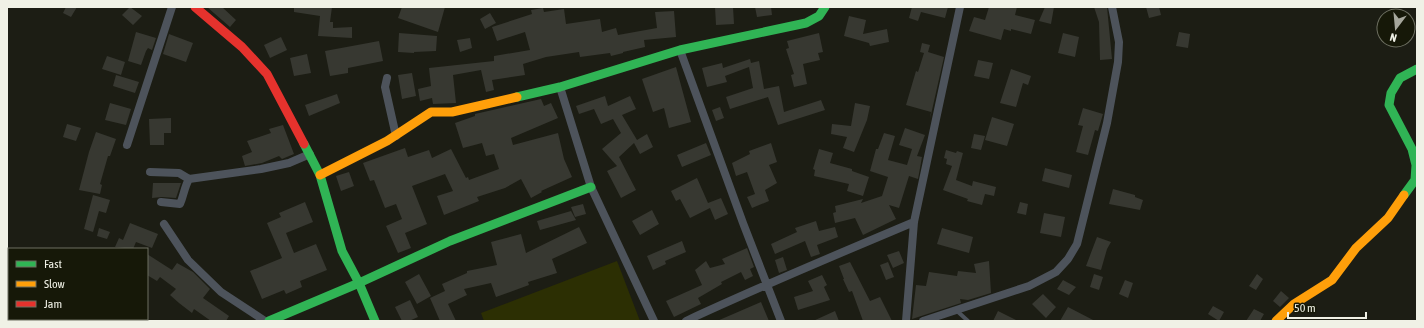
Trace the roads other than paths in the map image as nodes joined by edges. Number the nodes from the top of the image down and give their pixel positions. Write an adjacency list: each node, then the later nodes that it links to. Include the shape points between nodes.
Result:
1 (172, 7): 11 (street)
2 (195, 7): 12 (street, via 242,47 267,74)
3 (825, 7): 6 (street, via 819,16 806,23)
4 (960, 7): 18 (street)
5 (1112, 7): 22 (street, via 1119,42 1118,62 1107,123 1077,244 1056,272 1029,286)
6 (680, 50): 9 (street); 21 (street, via 743,223)
7 (1417, 69): 32 (street, via 1400,78 1390,93 1389,105 1412,149 1416,165 1414,180 1408,192 1388,218 1356,248 1332,280 1294,304)
8 (387, 78): 10 (street, via 385,87)
9 (560, 87): 10 (street, via 452,112 431,112); 16 (street)
10 (396, 136): 14 (street)
11 (127, 145)
12 (310, 154): 14 (street); 15 (street, via 289,163 260,169)
13 (150, 172): 15 (street, via 179,173)
14 (320, 175): 20 (street, via 342,251)
15 (189, 179): 17 (street, via 180,204)
16 (591, 187): 20 (street, via 450,241); 26 (street)
17 (161, 202)
18 (914, 222): 21 (street); 29 (street)
19 (164, 224): 23 (street, via 188,260 221,292)
20 (359, 283): 24 (street); 25 (street)
21 (768, 283): 27 (street); 28 (street)
22 (957, 311): 30 (street); 31 (lane)
23 (265, 321)
24 (269, 321)
25 (375, 321)
26 (654, 321)
27 (686, 321)
28 (781, 321)
29 (906, 321)
30 (923, 321)
31 (968, 321)
32 (1276, 321)

